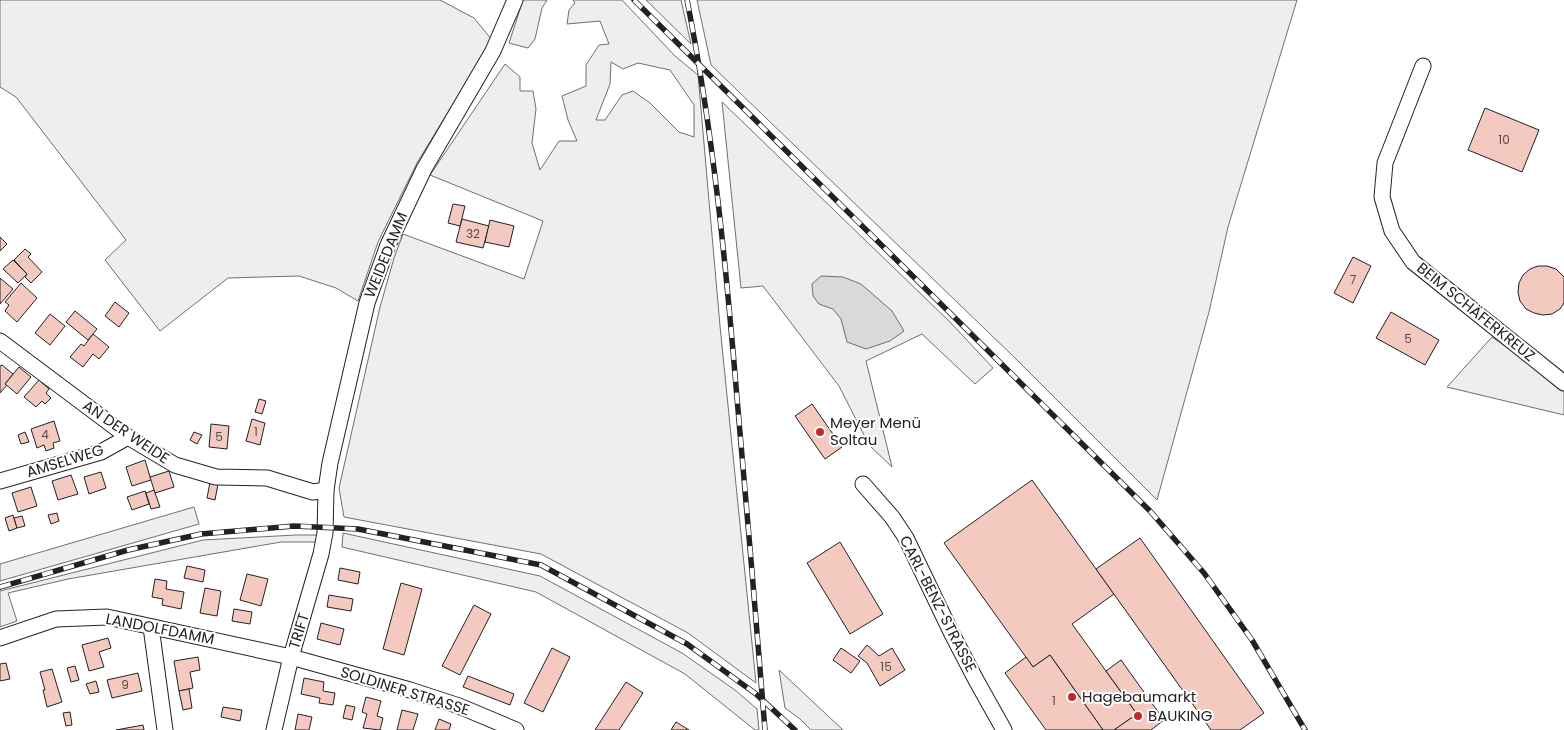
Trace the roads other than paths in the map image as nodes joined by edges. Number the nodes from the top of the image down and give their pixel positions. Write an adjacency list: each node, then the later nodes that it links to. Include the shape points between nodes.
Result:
1 (515, 0): 8 (street, WEIDEDAMM, via 493,51 424,170 388,245 367,303)
2 (1423, 66): 4 (street, BEIM SCHÄFERKREUZ, via 1384,163 1382,197 1392,231 1413,262)
3 (1, 342): 5 (street, AN DER WEIDE)
4 (1564, 382)
5 (128, 437): 6 (street, AMSELWEG, via 102,452); 8 (street, AN DER WEIDE, via 175,465 216,477 266,478 313,492)
6 (0, 481)
7 (863, 484): 16 (street, CARL-BENZ-STRASSE, via 906,538 956,642)
8 (326, 490): 9 (street, WEIDEDAMM)
9 (325, 533): 12 (street, TRIFT, via 322,554)
10 (151, 627): 11 (street, LANDOLFDAMM, via 107,617 56,619); 12 (street, LANDOLFDAMM); 13 (street)
11 (0, 638)
12 (291, 657): 14 (street, TRIFT); 15 (street, SOLDINER STRASSE, via 410,690)
13 (165, 730)
14 (274, 730)
15 (516, 730)
16 (1004, 730)

